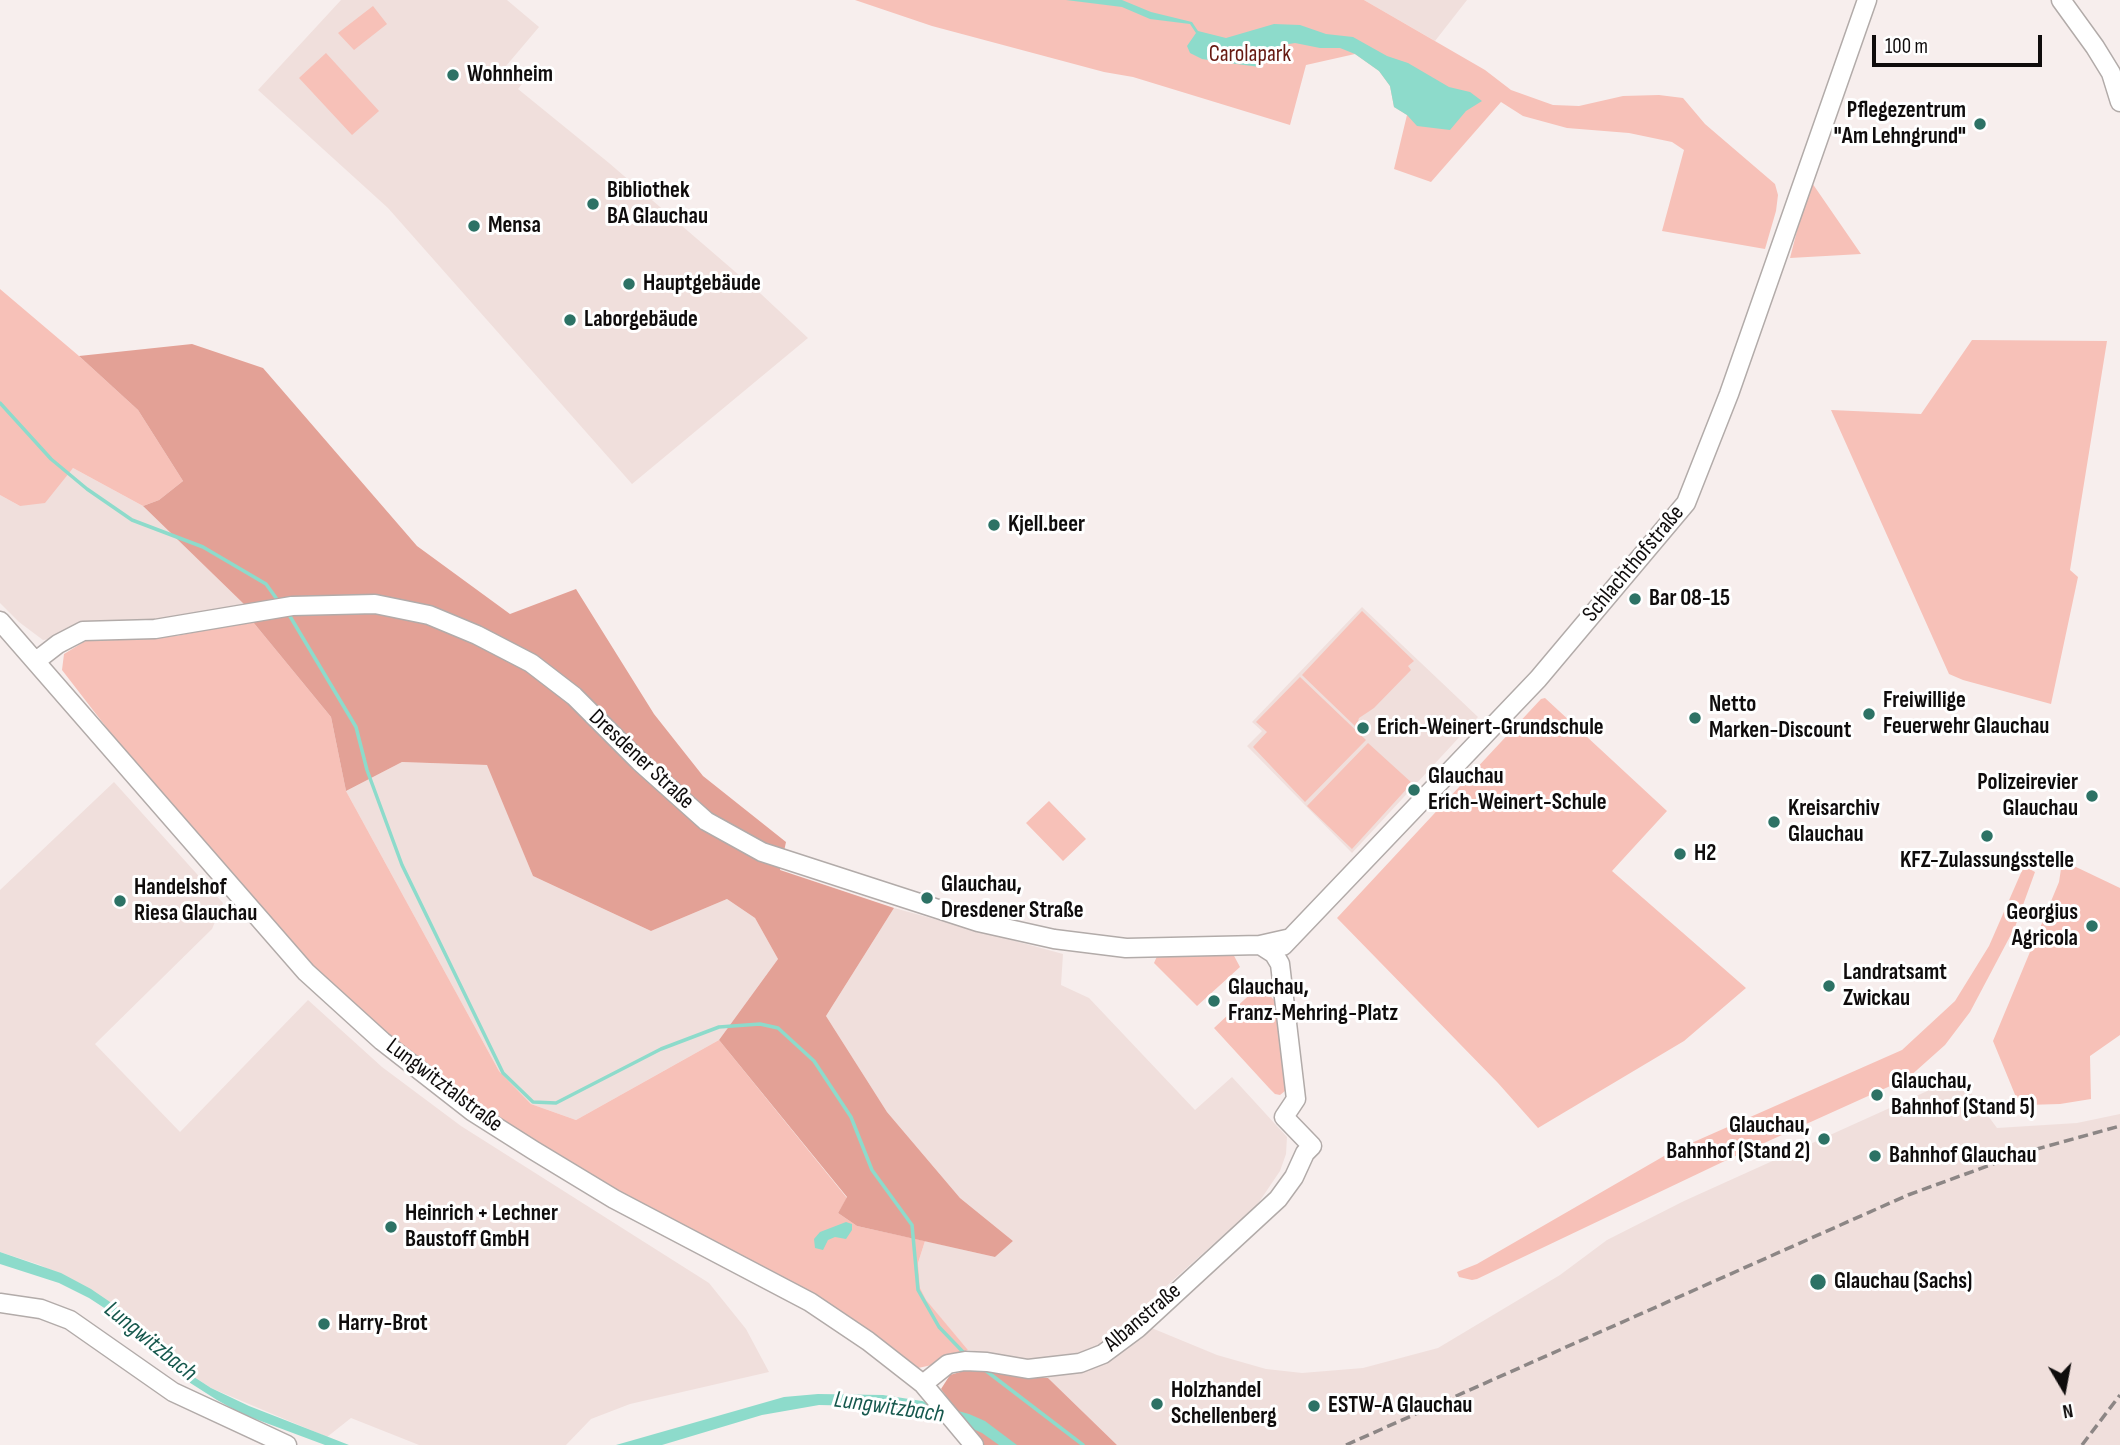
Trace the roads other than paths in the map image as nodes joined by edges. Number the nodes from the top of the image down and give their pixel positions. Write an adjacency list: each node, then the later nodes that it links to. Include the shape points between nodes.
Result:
1 (1867, 0): 6 (street, Schlachthofstraße, via 1729,394 1686,503 1538,679 1291,938)
2 (2061, 0): 3 (street, via 2111,73)
3 (2120, 102)
4 (0, 621): 5 (street, Lungwitztalstraße)
5 (36, 661): 6 (street, Dresdener Straße, via 83,631 155,629 272,608 375,604 429,615 531,663 574,696 706,821 762,852 999,929 1126,948); 8 (street, Lungwitztalstraße, via 306,972 382,1041 473,1112 614,1199 810,1302 868,1340)
6 (1267, 950): 8 (street, Albanstraße, via 1280,964 1296,1099 1284,1117 1312,1146 1278,1199 1138,1328 1103,1354 1080,1363 1028,1369 987,1362 948,1364)
7 (0, 1303): 9 (street, via 41,1309 70,1320 173,1392)
8 (928, 1390): 10 (street, Lungwitztalstraße)
9 (287, 1445)
10 (974, 1445)

